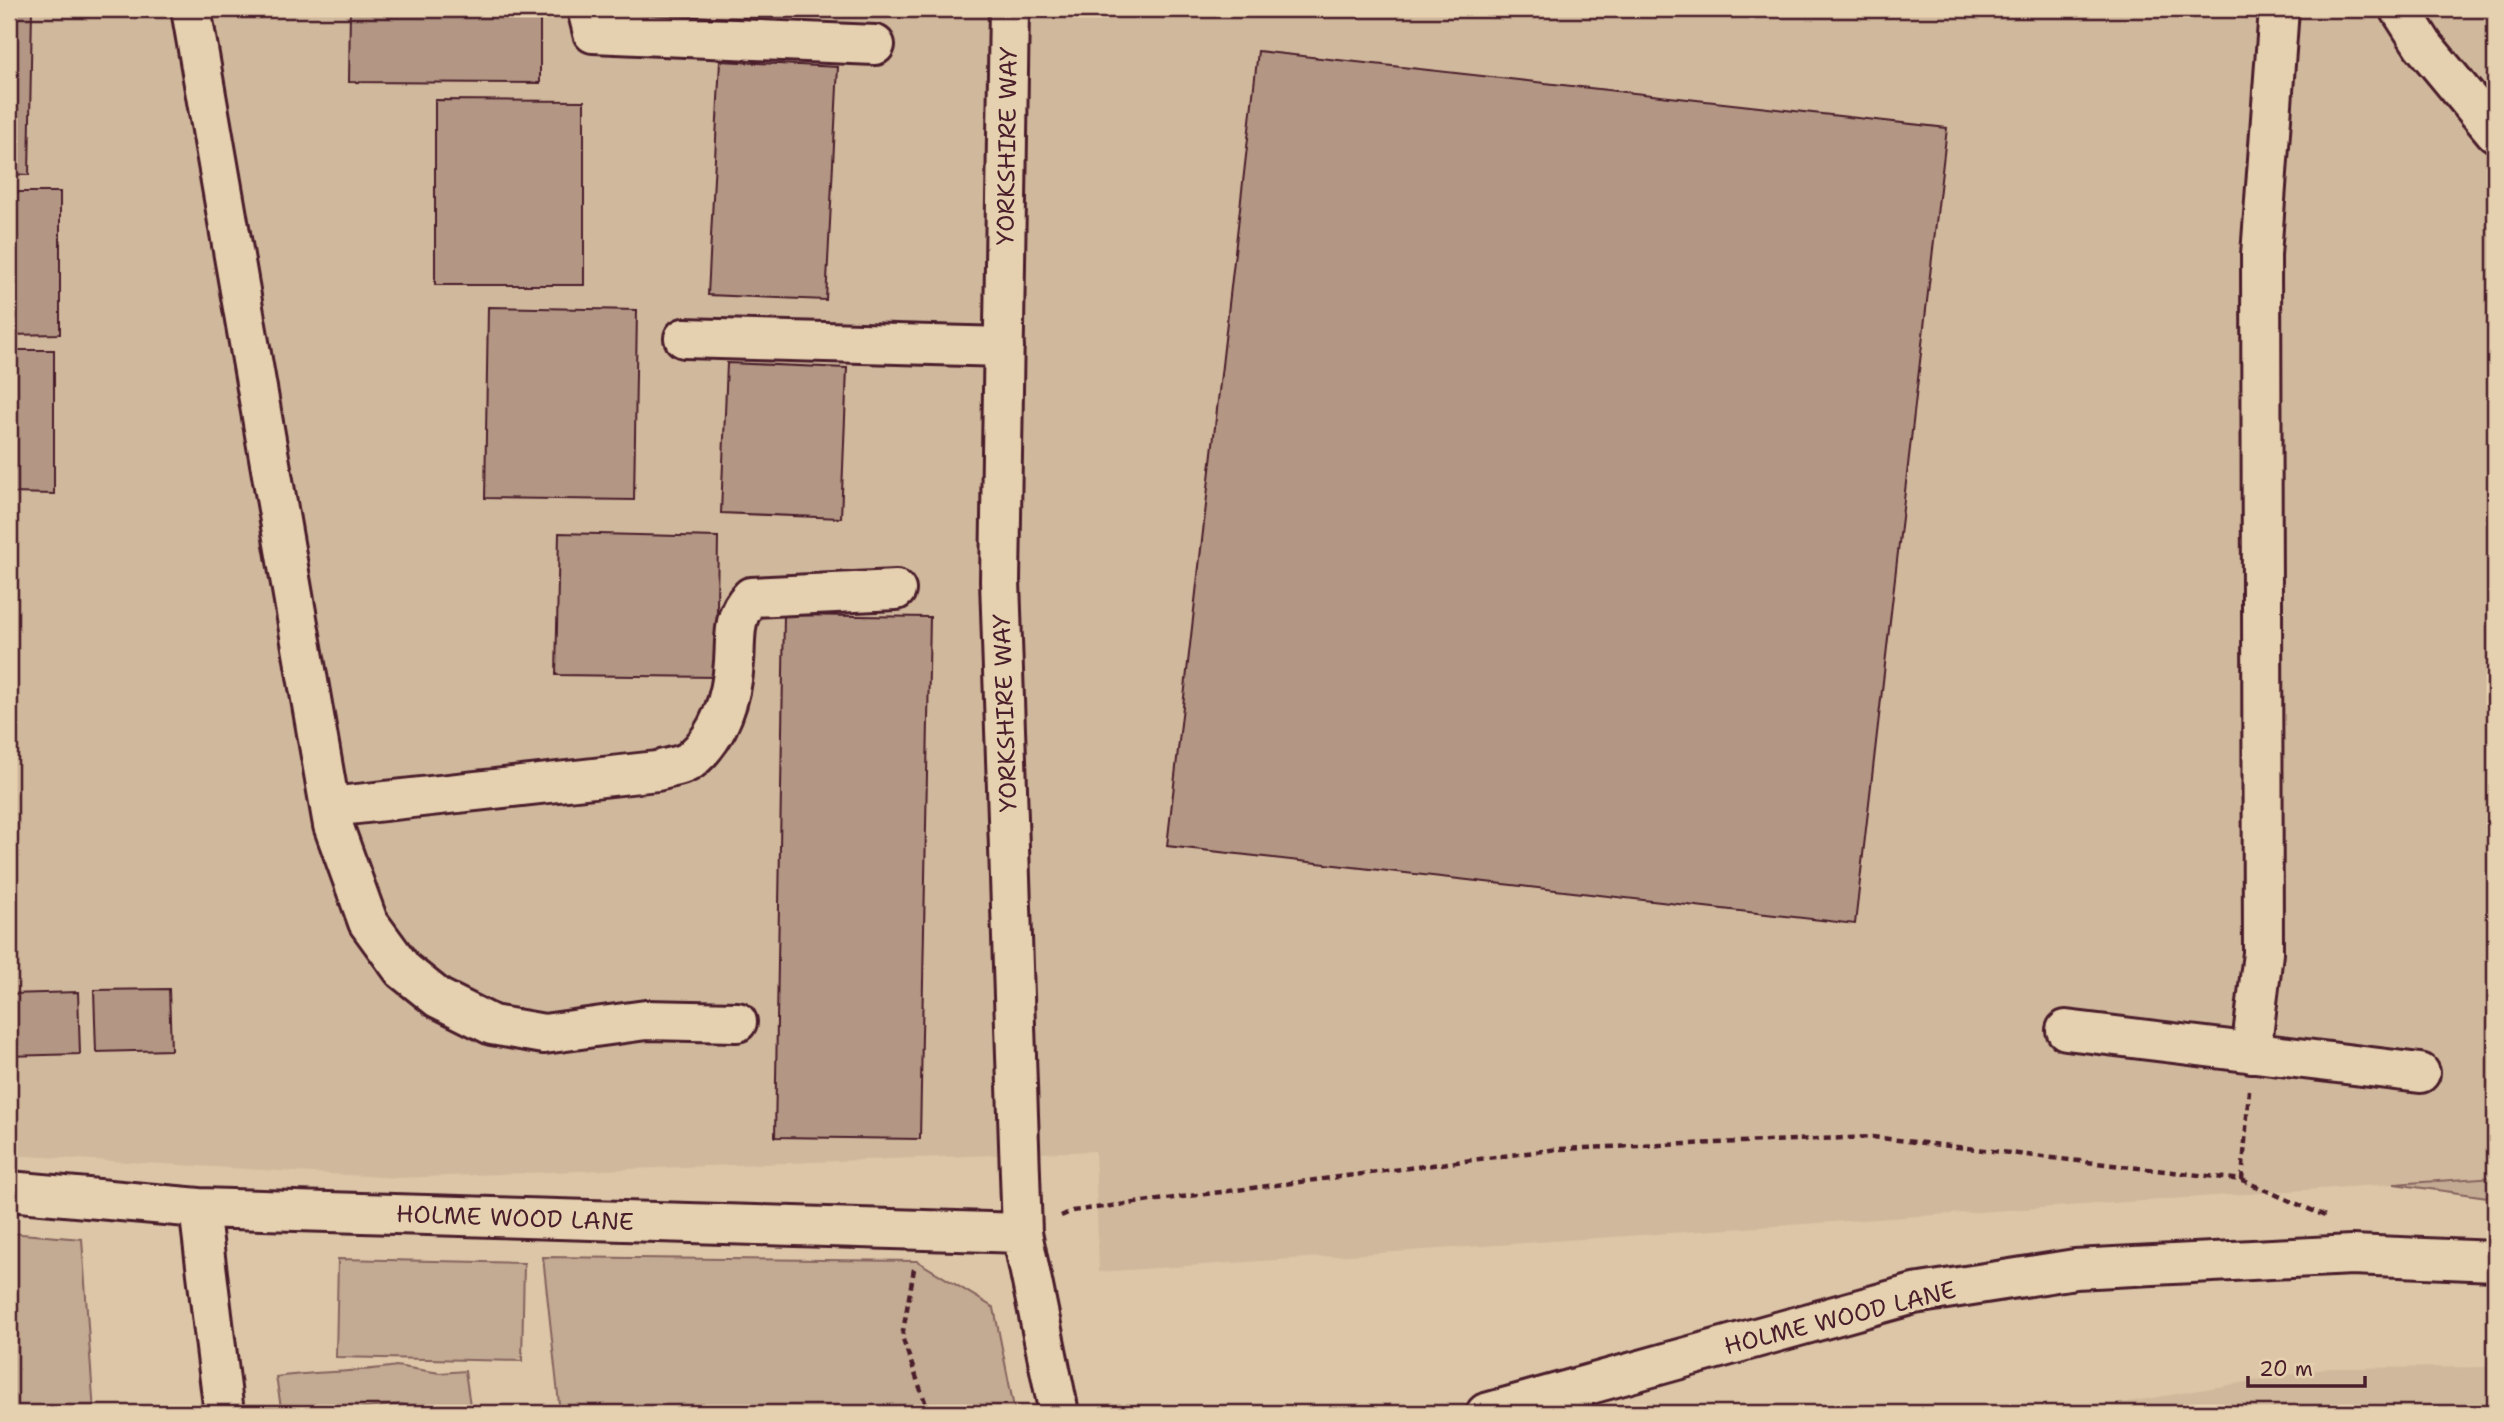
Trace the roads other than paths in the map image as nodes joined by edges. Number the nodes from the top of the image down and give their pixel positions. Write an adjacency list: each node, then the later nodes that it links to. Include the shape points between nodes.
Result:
1 (191, 9): 11 (street)
2 (587, 9): 6 (street, via 593,33)
3 (1009, 9): 9 (street, YORKSHIRE WAY)
4 (2279, 9): 14 (street, via 2261,255 2263,953)
5 (2400, 9): 7 (street, via 2423,45)
6 (875, 46)
7 (2495, 132)
8 (684, 338): 9 (street)
9 (1004, 347): 18 (street, YORKSHIRE WAY, via 1000,581)
10 (896, 590): 11 (street, via 751,597 736,619 734,666 719,724 691,761 657,772)
11 (330, 807): 12 (street, via 368,922 403,970 438,998 492,1025 544,1034 646,1020)
12 (737, 1022)
13 (2066, 1030): 14 (street)
14 (2252, 1053): 15 (street)
15 (2420, 1073)
16 (9, 1191): 17 (street, HOLME WOOD LANE)
17 (199, 1208): 18 (street, HOLME WOOD LANE); 20 (street)
18 (1022, 1233): 21 (street, YORKSHIRE WAY)
19 (2495, 1261): 22 (street, HOLME WOOD LANE, via 2352,1255 2075,1269 1914,1294)
20 (224, 1413)
21 (1059, 1413)
22 (1486, 1413)

